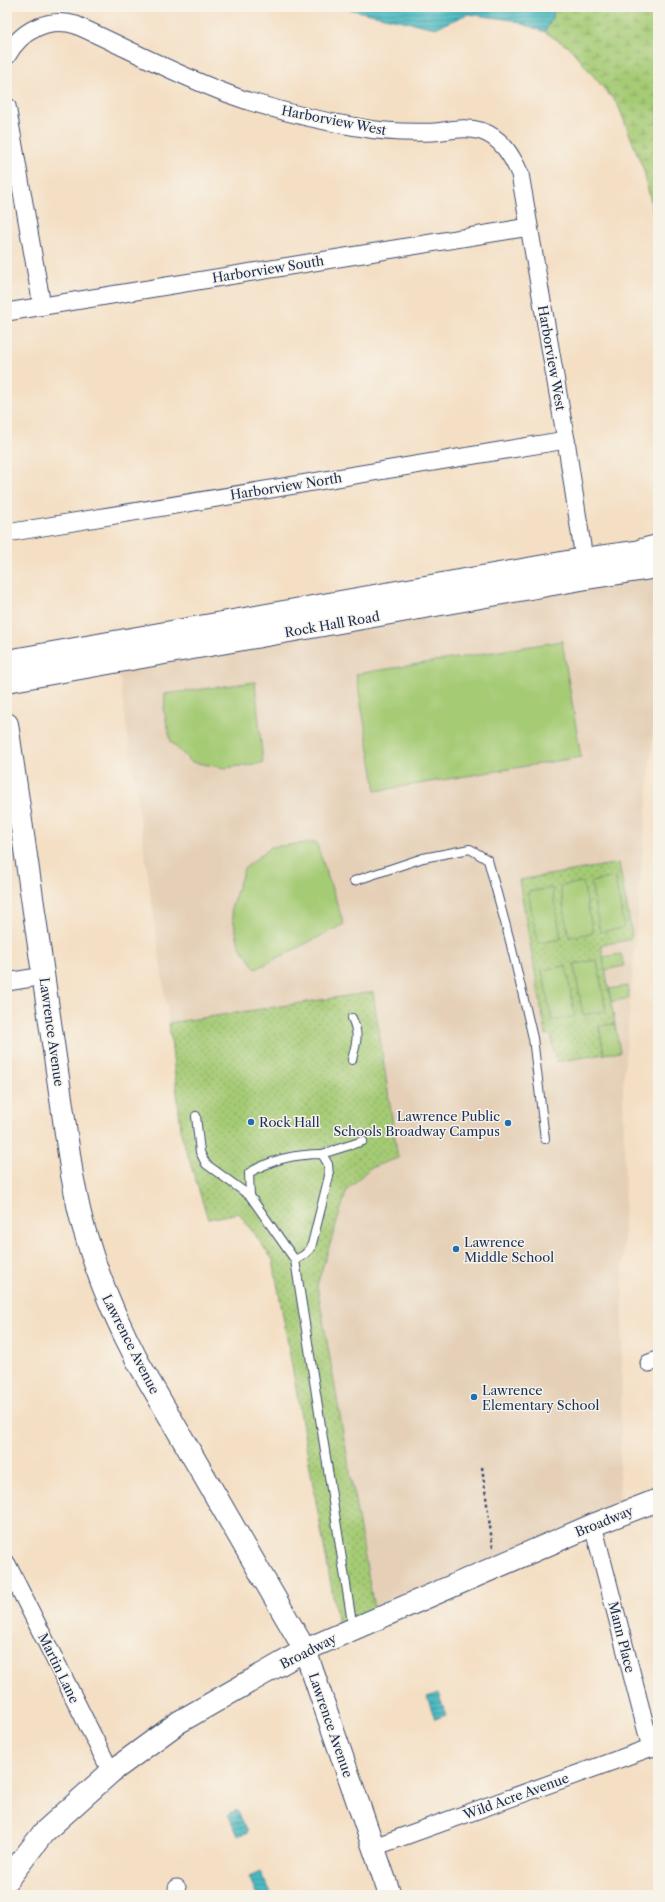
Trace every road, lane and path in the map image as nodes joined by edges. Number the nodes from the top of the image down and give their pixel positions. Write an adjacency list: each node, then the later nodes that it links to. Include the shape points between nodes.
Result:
1 (7, 56): 3 (street, Harborview West, via 13,44 27,31 47,23 66,22 202,83 296,115 358,128 395,132 434,132 469,128 480,130 492,136 512,156 520,174)
2 (7, 106): 4 (street)
3 (529, 227): 4 (street, Harborview South); 6 (street, Harborview West)
4 (42, 306): 5 (street, Harborview South)
5 (7, 312)
6 (566, 440): 7 (street, Harborview North); 9 (street, Harborview West)
7 (7, 533)
8 (653, 548): 9 (main road, Rock Hall Road)
9 (584, 559): 11 (main road, Rock Hall Road)
10 (658, 567): 11 (main road, Rock Hall Road)
11 (350, 611): 12 (main road, Rock Hall Road); 13 (main road, Rock Hall Road)
12 (7, 661)
13 (7, 681)
14 (7, 724): 15 (main road, Lawrence Avenue)
15 (12, 803): 17 (main road, Lawrence Avenue)
16 (354, 881): 22 (lane, via 423,858 470,849 488,860 533,1038)
17 (44, 976): 18 (street); 33 (main road, Lawrence Avenue, via 72,1175 84,1231 102,1285 138,1362)
18 (7, 982)
19 (352, 1018): 20 (lane, via 358,1038)
20 (352, 1060)
21 (196, 1116): 25 (lane, via 200,1152 206,1164)
22 (545, 1139)
23 (363, 1141): 24 (lane)
24 (322, 1154): 25 (lane, via 304,1154 265,1163 249,1173); 26 (lane, via 328,1164 330,1176 310,1248)
25 (250, 1196): 26 (lane)
26 (295, 1260): 32 (lane)
27 (482, 1467): 30 (path)
28 (658, 1500): 29 (main road, Broadway)
29 (593, 1525): 32 (main road, Broadway); 34 (street, Mann Place)
30 (493, 1550)
31 (7, 1564): 35 (street, Martin Lane)
32 (353, 1629): 33 (main road, Broadway)
33 (305, 1650): 35 (main road, Broadway, via 180,1722); 36 (main road, Lawrence Avenue)
34 (654, 1747): 36 (street, Wild Acre Avenue)
35 (111, 1772): 37 (main road, Broadway, via 44,1832)
36 (374, 1847): 38 (main road, Lawrence Avenue)
37 (7, 1880)
38 (390, 1895)

